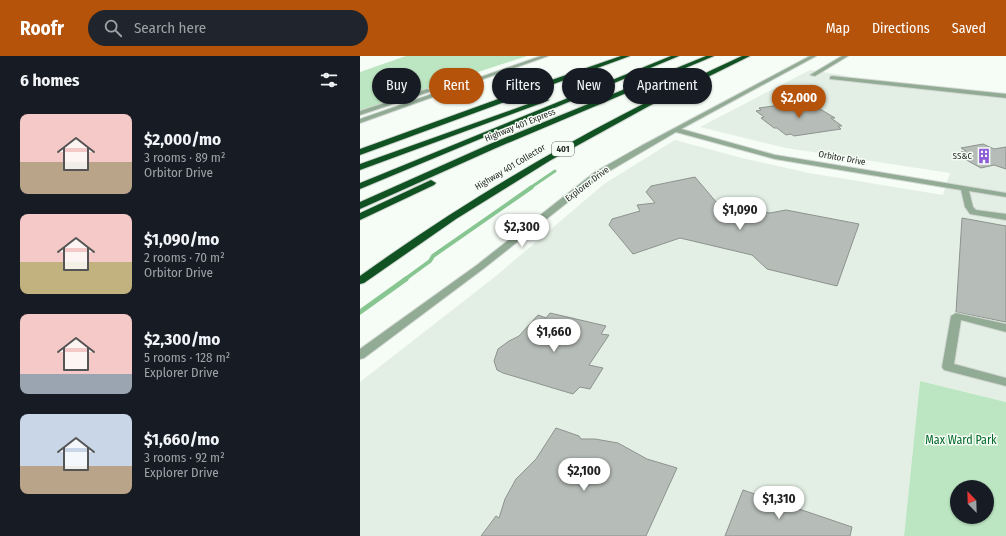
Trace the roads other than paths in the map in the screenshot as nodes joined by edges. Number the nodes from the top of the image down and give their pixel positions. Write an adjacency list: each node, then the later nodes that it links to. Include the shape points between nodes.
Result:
1 (532, 56): 15 (street)
2 (546, 56): 16 (street)
3 (627, 56): 19 (highway)
4 (676, 56): 11 (highway, Highway 401 Express)
5 (711, 56): 17 (highway, Highway 401 Express)
6 (747, 56): 27 (highway, Highway 401 Collector / 401, via 614,120 487,194)
7 (814, 56): 18 (street, Explorer Drive)
8 (846, 56): 9 (street)
9 (813, 76)
10 (832, 78): 13 (street)
11 (615, 81)
12 (562, 96): 20 (highway)
13 (1006, 96)
14 (562, 103): 21 (highway, Highway 401 Express)
15 (360, 113)
16 (360, 121)
17 (549, 124): 24 (highway, Highway 401 Express); 25 (highway, via 522,141)
18 (676, 130): 22 (street, Orbitor Drive, via 775,156); 31 (street, Explorer Drive, via 598,174 480,267)
19 (360, 152)
20 (360, 167)
21 (360, 186)
22 (964, 188): 23 (street, Orbitor Drive); 26 (street, via 973,212)
23 (1006, 195)
24 (360, 206)
25 (360, 217)
26 (1006, 217)
27 (389, 259): 28 (highway); 29 (highway, Highway 401 Collector)
28 (360, 276)
29 (360, 281)
30 (1006, 328): 32 (street, via 956,316 948,367)
31 (360, 355)
32 (1006, 382)

